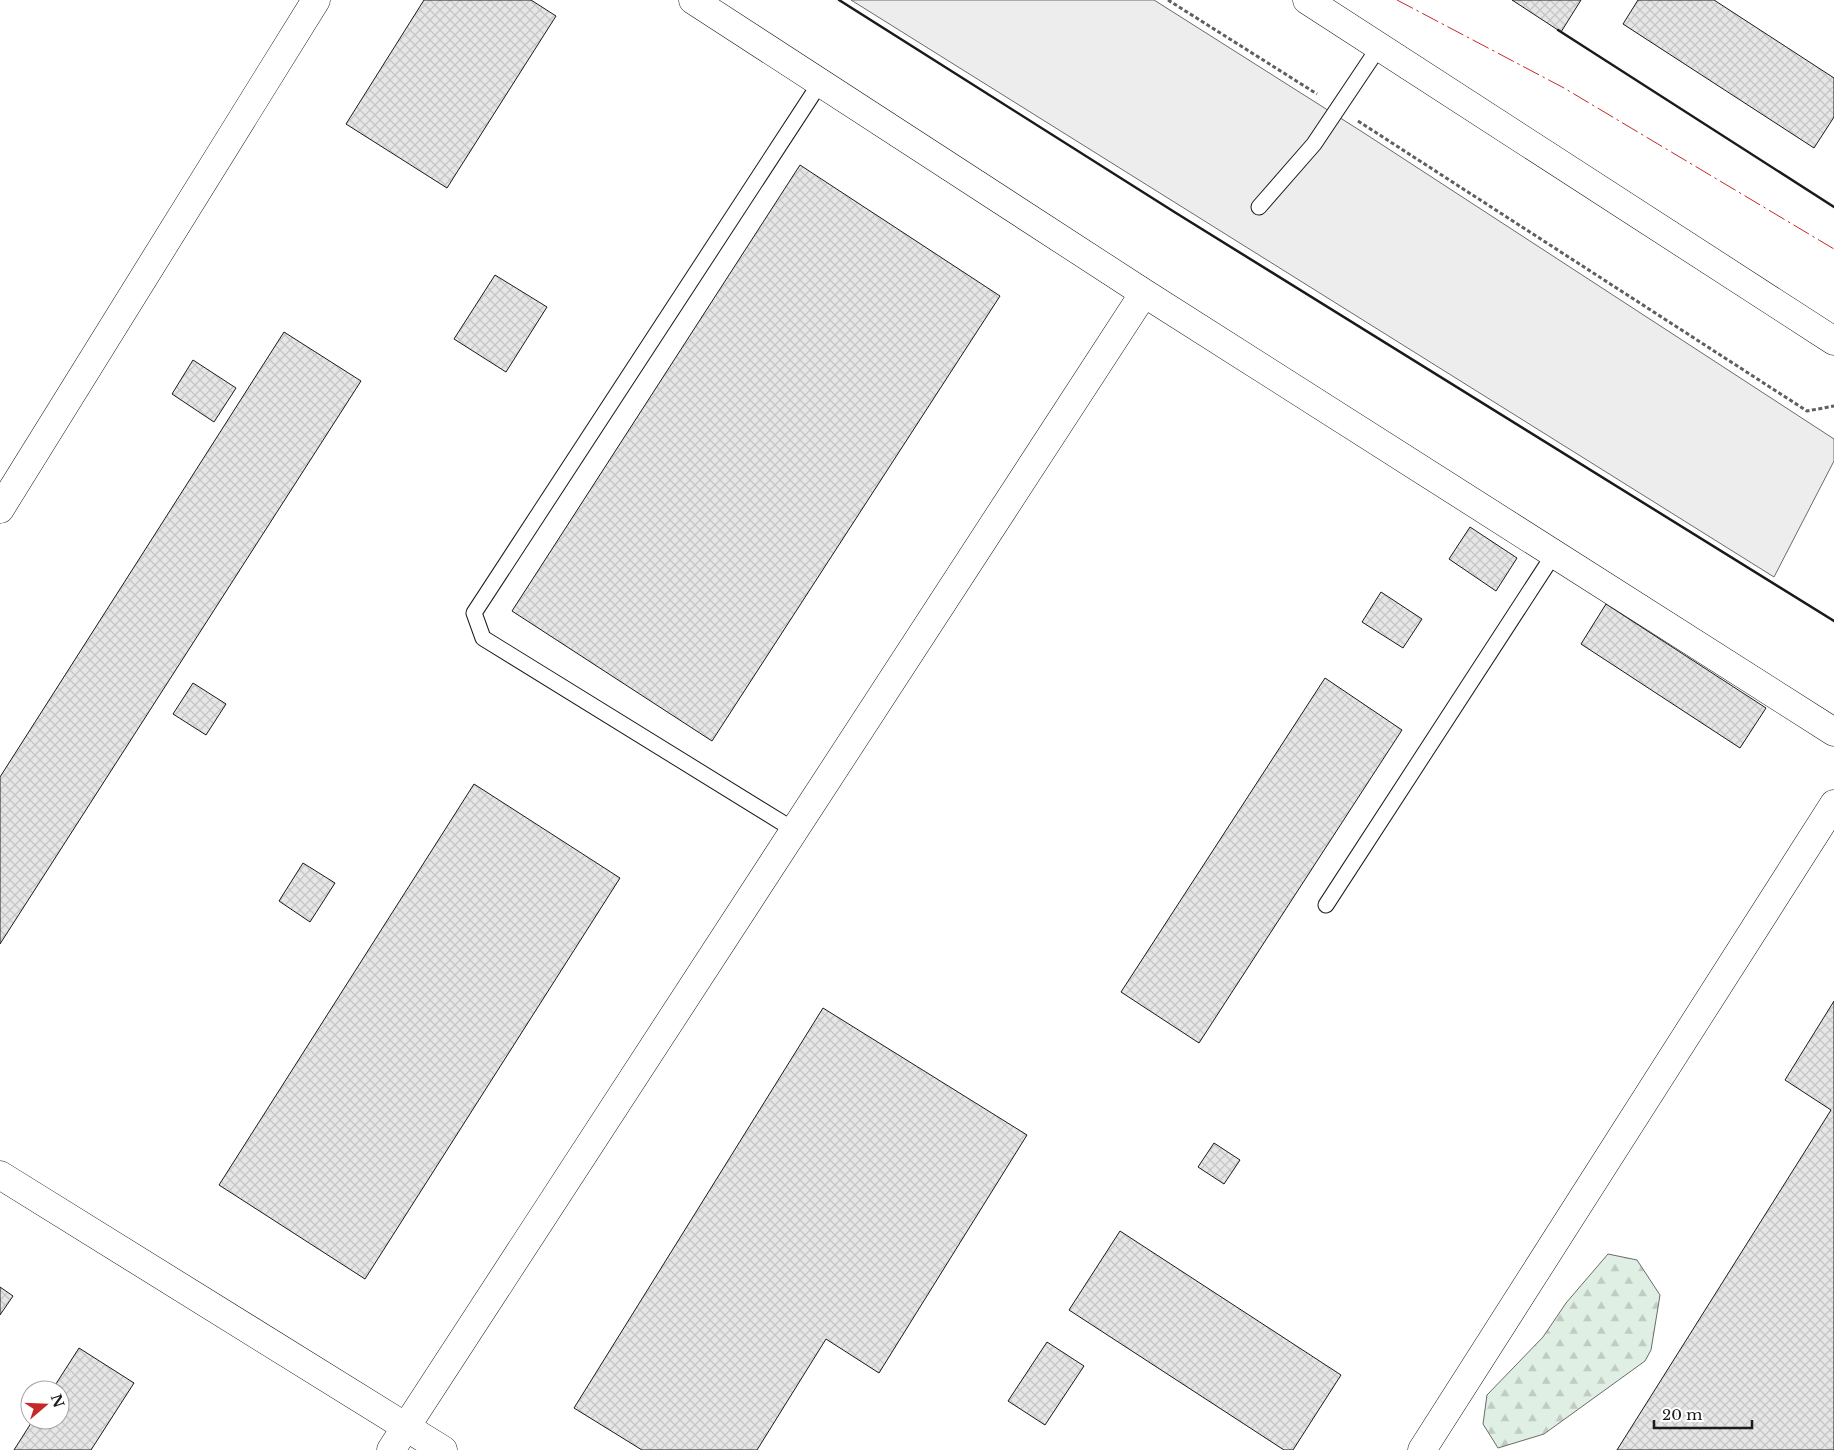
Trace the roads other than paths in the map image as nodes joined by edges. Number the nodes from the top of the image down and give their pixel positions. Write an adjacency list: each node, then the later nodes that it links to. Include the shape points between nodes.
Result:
1 (316, 0): 9 (street)
2 (693, 0): 5 (street)
3 (1307, 0): 4 (street)
4 (1379, 47): 6 (lane, via 1314,144); 8 (street)
5 (820, 83): 7 (street); 13 (lane, via 474,613 483,638)
6 (1259, 207)
7 (1144, 293): 10 (street); 13 (street)
8 (1834, 341)
9 (0, 509)
10 (1554, 554): 11 (street); 14 (lane)
11 (1834, 732)
12 (1834, 804): 19 (street)
13 (794, 830): 16 (street)
14 (1326, 905)
15 (0, 1175): 16 (street)
16 (406, 1426): 17 (street); 18 (street)
17 (391, 1450)
18 (443, 1450)
19 (1422, 1450)

